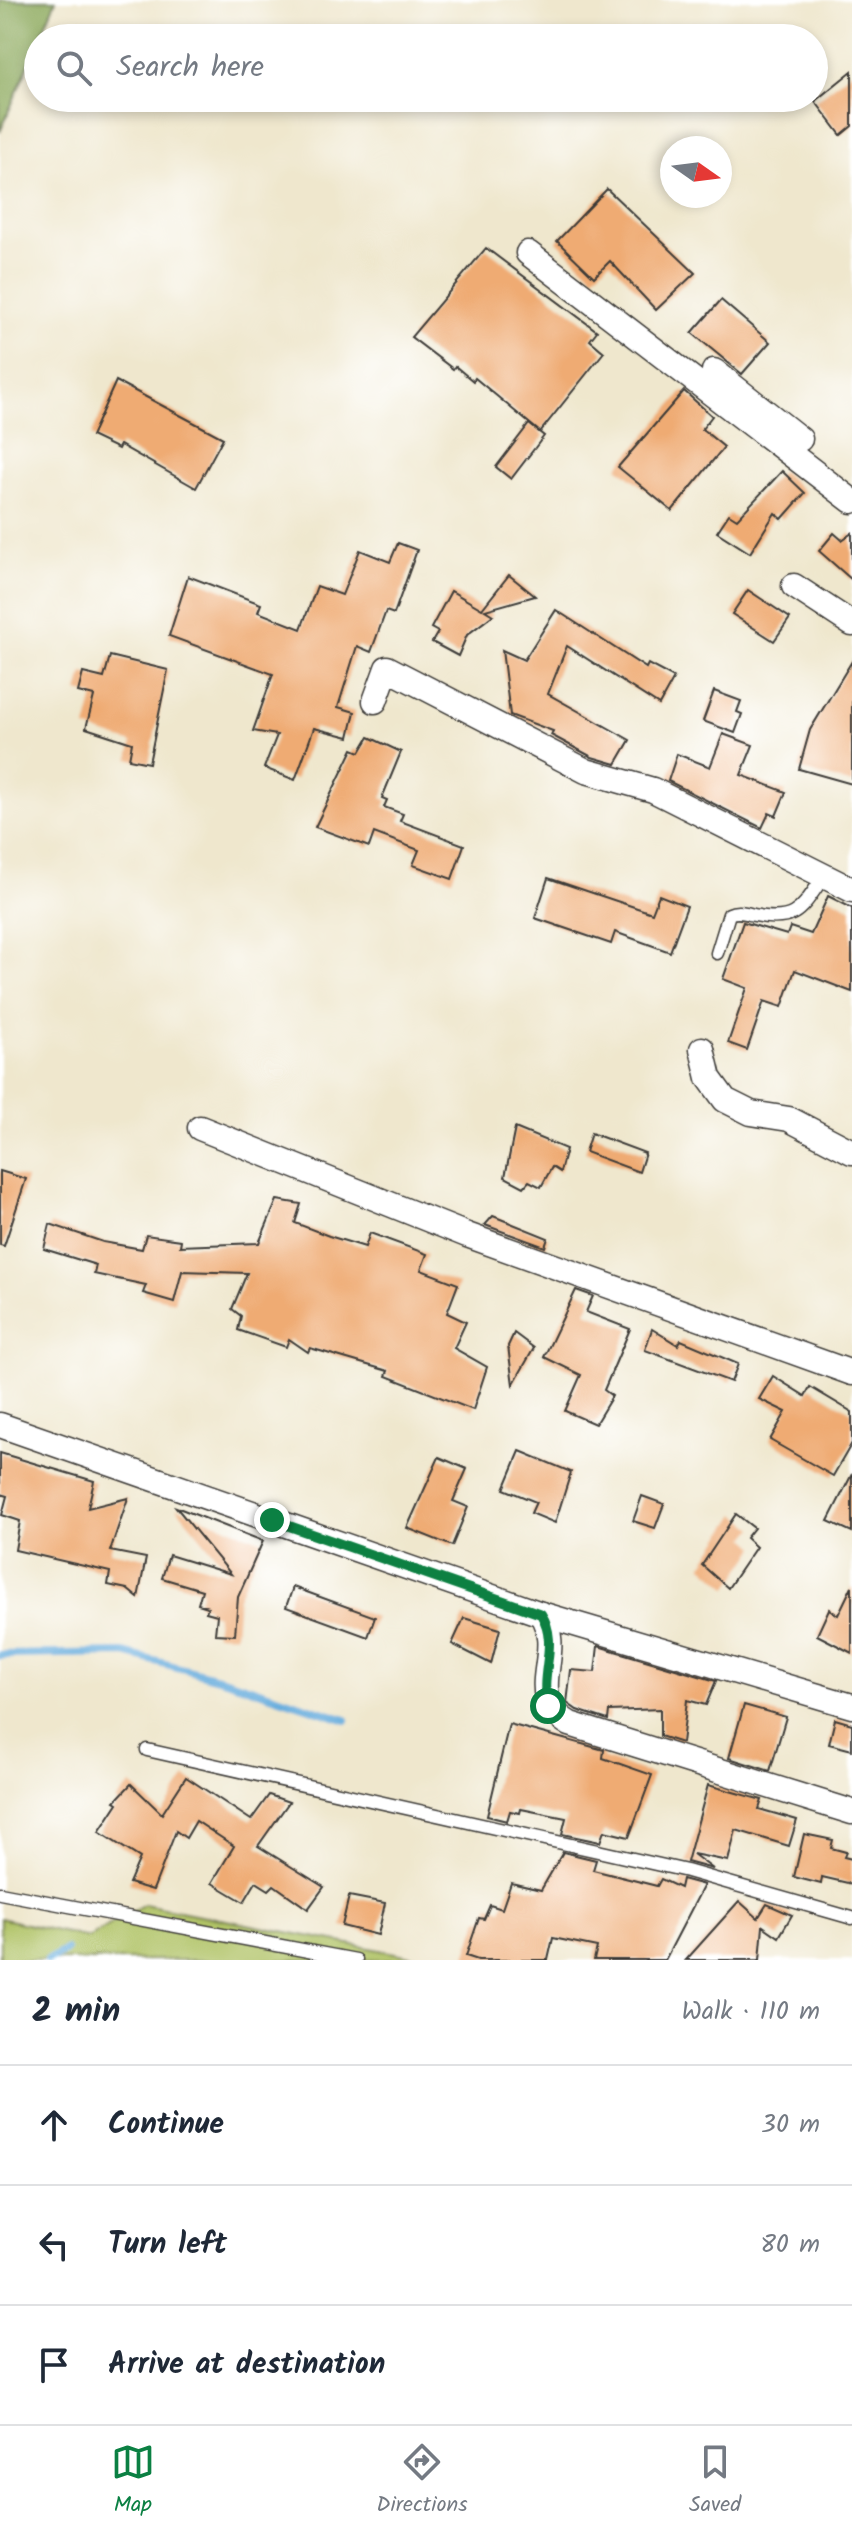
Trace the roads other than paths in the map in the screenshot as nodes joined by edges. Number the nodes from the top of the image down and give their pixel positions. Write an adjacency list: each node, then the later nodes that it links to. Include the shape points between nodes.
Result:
1 (528, 253): 4 (street)
2 (714, 371): 3 (street)
3 (852, 480)
4 (852, 501)
5 (794, 586): 6 (street)
6 (852, 624)
7 (375, 701): 8 (street, via 387,668 586,771 653,790)
8 (824, 876): 9 (street); 10 (lane, via 799,910 777,921 729,914)
9 (852, 890)
10 (717, 953)
11 (702, 1049): 13 (street, via 709,1078 725,1100 751,1113 789,1119)
12 (200, 1128): 14 (street, via 467,1235)
13 (852, 1152)
14 (852, 1373)
15 (0, 1425): 16 (street)
16 (541, 1614): 17 (street); 19 (street, via 550,1628 551,1644 544,1695 556,1716)
17 (852, 1706)
18 (147, 1750): 21 (lane, via 687,1871)
19 (852, 1812)
20 (0, 1893): 22 (lane)
21 (852, 1918)
22 (356, 1960)

